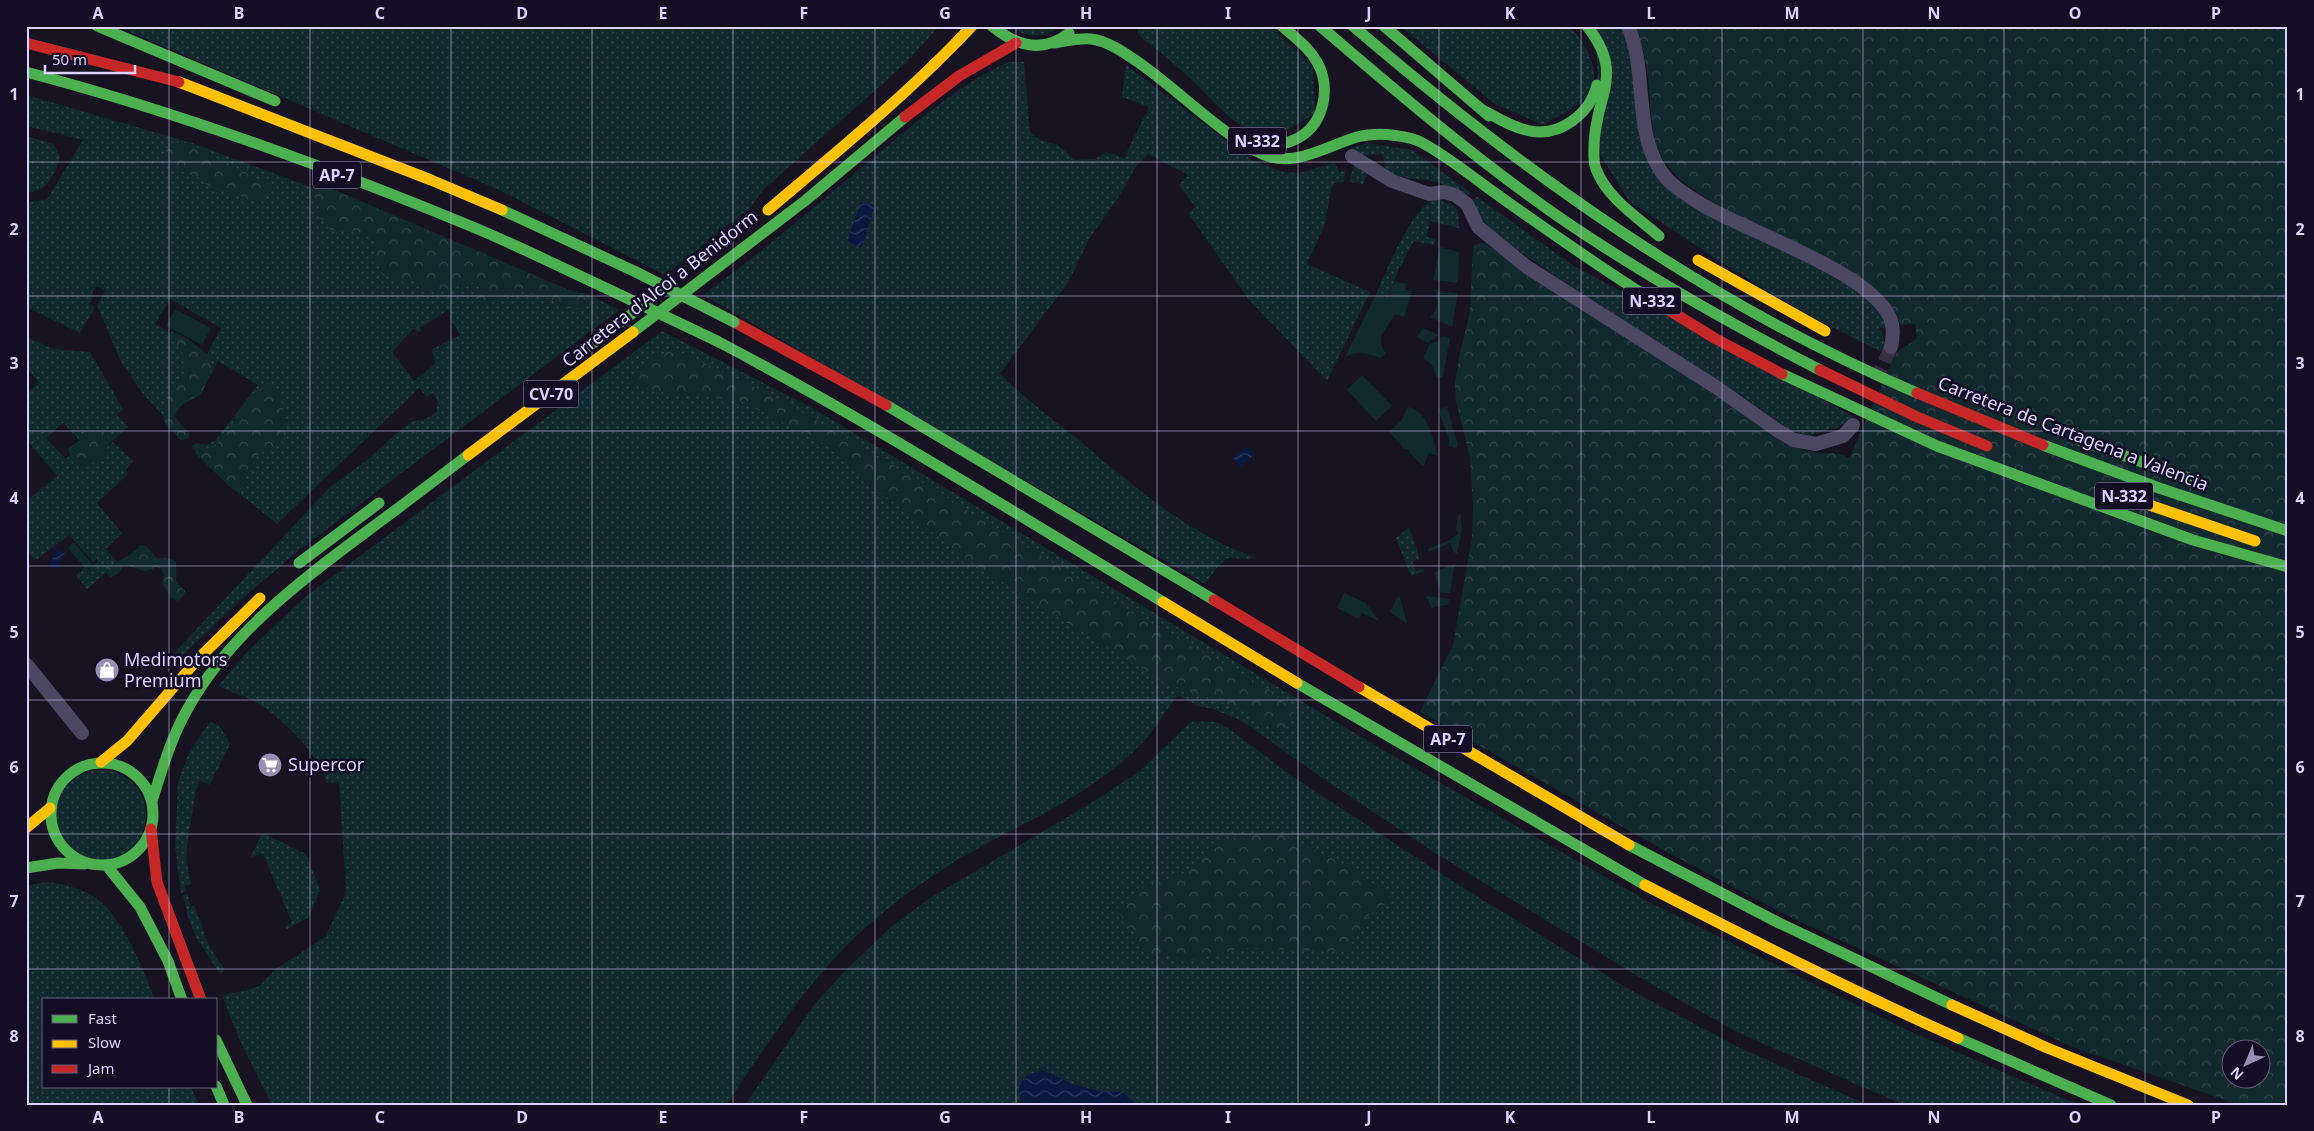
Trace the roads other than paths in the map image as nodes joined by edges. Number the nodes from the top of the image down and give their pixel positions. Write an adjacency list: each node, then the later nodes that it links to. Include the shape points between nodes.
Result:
1 (97, 26): 19 (main road)
2 (972, 26): 27 (main road, Carretera d'Alcoi a Benidorm, via 874,121)
3 (992, 26): 14 (main road)
4 (1077, 26): 15 (main road)
5 (1282, 26): 17 (main road, N-332, via 1318,62 1327,88 1323,111 1310,130 1296,140 1277,146 1258,142 1233,128)
6 (1294, 26): 16 (main road)
7 (1320, 26): 36 (main road, N-332, via 1480,159 1632,266 1750,334 1856,388)
8 (1354, 26): 40 (main road, Carretera de Cartagena a Valencia / N-332, via 1404,70 1553,186 1669,263 1782,329 1966,416)
9 (1384, 26): 20 (main road)
10 (1578, 26): 20 (main road, via 1591,40 1597,56 1598,76 1596,90 1578,119 1565,126 1533,132)
11 (1587, 26): 26 (main road, via 1605,53 1609,72 1593,142 1596,167 1610,193 1663,238)
12 (1628, 26): 32 (street, via 1639,61 1645,123 1652,153 1667,179 1701,204 1854,280 1878,301 1890,317 1894,336)
13 (26, 43): 28 (main road, AP-7, via 170,79 431,180)
14 (1016, 43): 15 (main road, via 1035,46); 48 (main road, Carretera d'Alcoi a Benidorm / CV-70, via 952,81 606,354 281,598 235,645 192,700 169,749)
15 (1054, 43): 25 (main road, N-332, via 1093,39 1119,49 1159,76 1219,125 1268,156 1290,159 1315,154 1358,137 1383,133 1415,138)
16 (1324, 52)
17 (1150, 56)
18 (26, 73): 61 (main road, AP-7, bridge, via 106,93 262,146 469,225 717,341 912,450 1295,682 1640,882 1898,1011)
19 (282, 104)
20 (1481, 109): 22 (main road)
21 (1414, 129): 25 (main road)
22 (1518, 139)
23 (1352, 156): 34 (street, via 1392,181 1429,194 1444,192 1455,195 1467,204 1478,227 1527,267 1794,440 1816,444 1843,436)
24 (408, 158): 28 (main road, via 479,189)
25 (1459, 167): 42 (main road, N-332, via 1597,266 1716,339 1789,378 1937,446 2193,540)
26 (1597, 196)
27 (760, 216)
28 (539, 226): 62 (main road, AP-7, bridge, via 734,322 921,424 1401,712 1649,856 1779,924 1912,987 2044,1047)
29 (1690, 255): 31 (main road)
30 (677, 280): 33 (main road, Carretera d'Alcoi a Benidorm / CV-70)
31 (1832, 334)
32 (1891, 347)
33 (572, 359)
34 (1853, 425)
35 (2071, 437): 37 (main road)
36 (1999, 450)
37 (2196, 481)
38 (2110, 491): 41 (main road, Carretera de Cartagena a Valencia / N-332)
39 (388, 496): 43 (main road)
40 (2288, 531)
41 (2269, 545)
42 (2288, 567)
43 (292, 569)
44 (267, 591): 47 (main road, via 197,660 127,741)
45 (26, 664): 46 (street)
46 (82, 733)
47 (101, 762): 48 (main road, via 118,765 133,773 145,786); 49 (main road, via 85,765 70,773 60,783)
48 (152, 801): 51 (main road, CV-70)
49 (50, 808): 50 (main road); 52 (main road, CV-70, via 51,822 59,842 74,858)
50 (26, 828)
51 (151, 829): 53 (main road, CV-70, via 135,854); 56 (main road, via 157,882)
52 (87, 864): 53 (main road, CV-70); 54 (main road, CV-70, via 58,862)
53 (107, 866): 55 (main road, via 140,907 168,961)
54 (26, 868)
55 (181, 998)
56 (199, 998)
57 (218, 1044): 60 (main road)
58 (217, 1088): 59 (main road)
59 (224, 1105)
60 (247, 1105)
61 (2111, 1105)
62 (2188, 1105)

